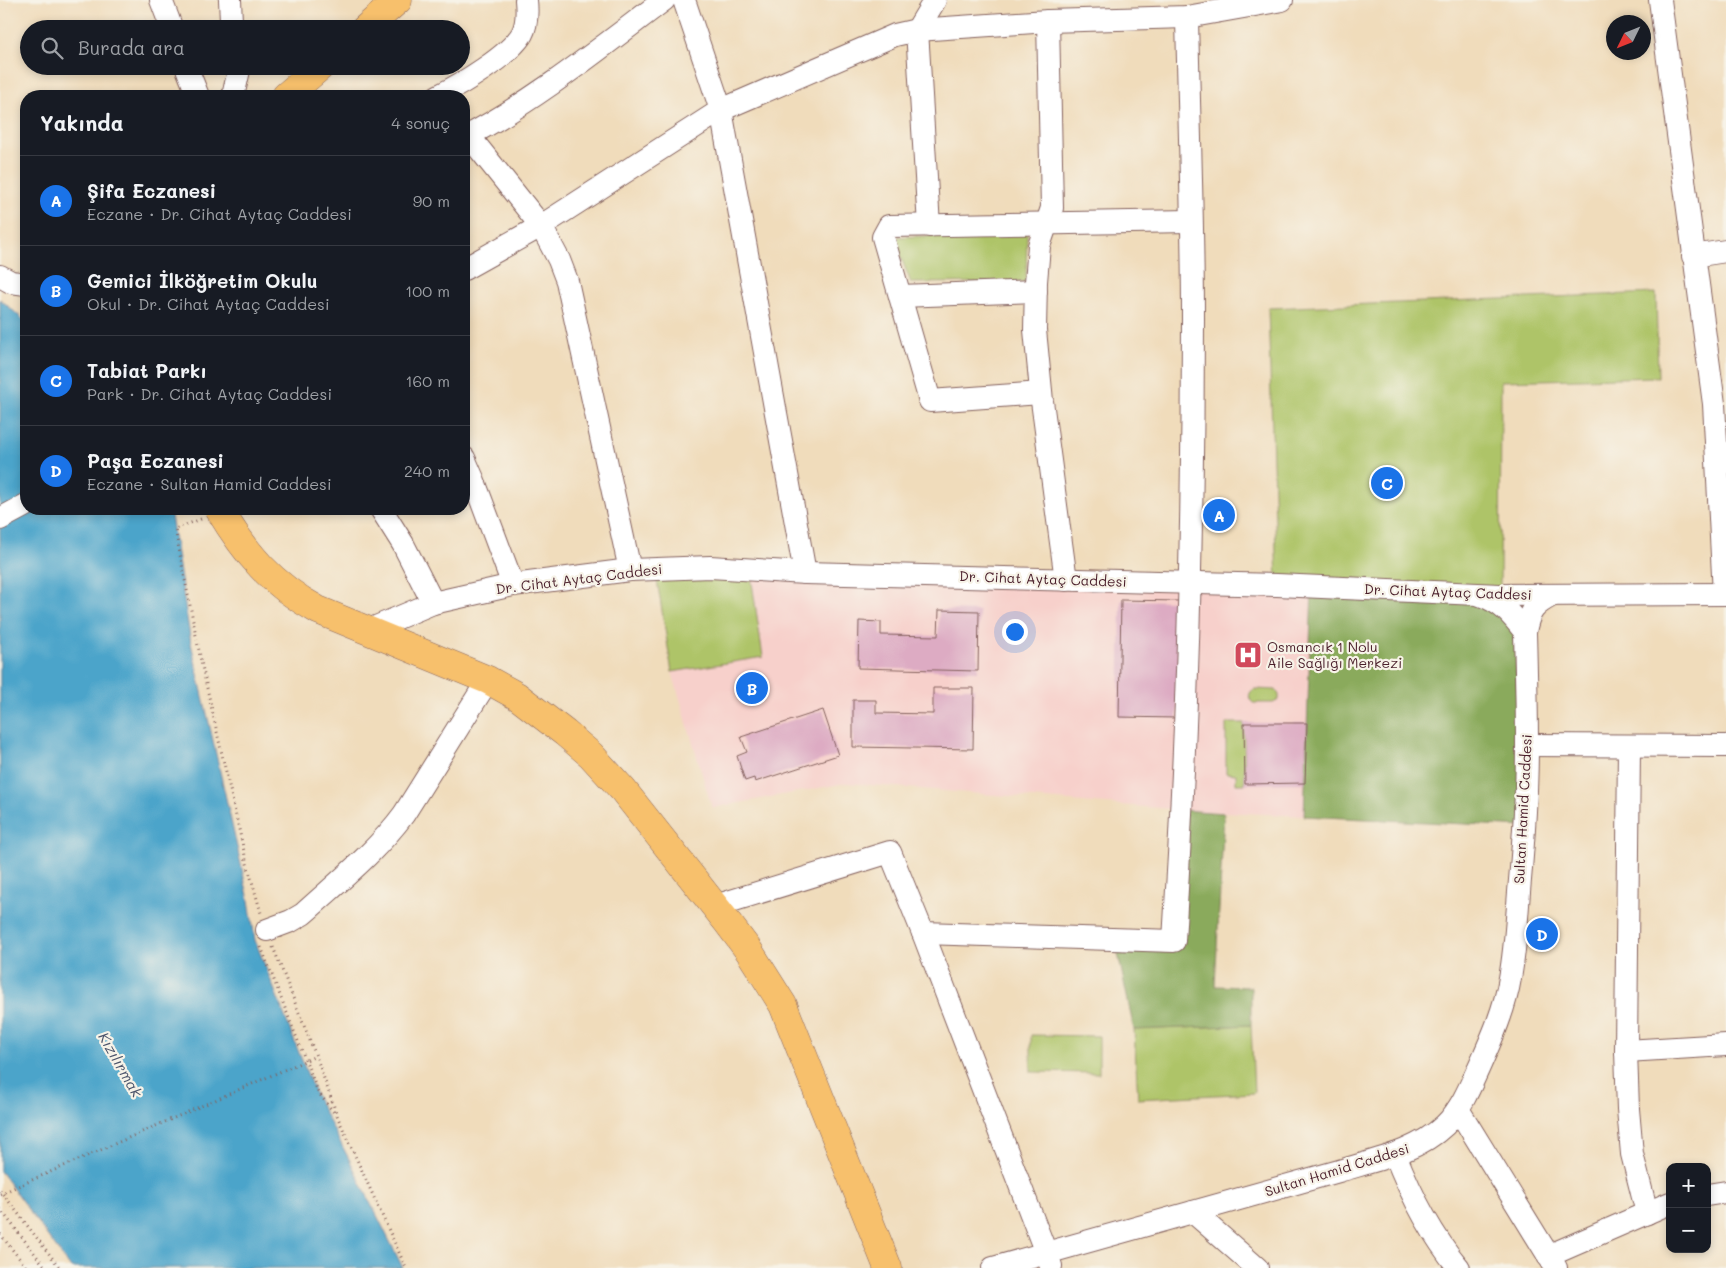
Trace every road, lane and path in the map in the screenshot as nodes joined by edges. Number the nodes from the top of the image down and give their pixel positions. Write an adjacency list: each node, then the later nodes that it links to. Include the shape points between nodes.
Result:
1 (161, 0): 11 (street)
2 (230, 0): 12 (street)
3 (398, 0): 13 (main road)
4 (526, 0): 22 (street, via 522,34 508,50)
5 (664, 0): 24 (street, via 546,88)
6 (684, 0): 23 (street)
7 (935, 0): 15 (street)
8 (1660, 0): 31 (street)
9 (1275, 1): 10 (street)
10 (1187, 17): 14 (street); 26 (street)
11 (169, 20)
12 (231, 20)
13 (375, 20)
14 (1048, 21): 15 (street); 27 (street, via 1052,208)
15 (917, 30): 23 (street, via 875,43); 29 (street)
16 (190, 75): 19 (street)
17 (238, 75): 20 (street)
18 (310, 75): 21 (main road)
19 (196, 90)
20 (234, 90)
21 (293, 90)
22 (451, 90)
23 (721, 110): 28 (street); 44 (street)
24 (470, 135)
25 (470, 142): 28 (street)
26 (1191, 221): 27 (street); 46 (street)
27 (1046, 224): 29 (street); 35 (street, via 1039,246)
28 (541, 226): 32 (street); 43 (street, via 559,260 573,302)
29 (929, 226): 36 (street, via 890,226 883,237)
30 (1726, 251): 31 (street)
31 (1693, 256): 50 (street, via 1714,404)
32 (470, 266)
33 (0, 276): 34 (street)
34 (20, 283)
35 (1036, 291): 36 (street); 37 (street, via 1035,330)
36 (900, 296): 37 (street, via 930,401)
37 (1041, 393): 45 (street)
38 (470, 472): 47 (street)
39 (20, 508): 42 (street)
40 (209, 515): 52 (main road, via 279,585 318,610); 58 (path, via 175,530 202,666)
41 (384, 515): 51 (street, via 403,544)
42 (0, 519)
43 (630, 570): 44 (street, Dr. Cihat Aytaç Caddesi, via 717,567); 47 (street, Dr. Cihat Aytaç Caddesi)
44 (805, 573): 45 (street, Dr. Cihat Aytaç Caddesi)
45 (1066, 580): 46 (street, Dr. Cihat Aytaç Caddesi)
46 (1190, 584): 48 (street, Dr. Cihat Aytaç Caddesi); 61 (street, via 1174,941)
47 (513, 585): 51 (street, Dr. Cihat Aytaç Caddesi)
48 (1477, 594): 49 (street, Dr. Cihat Aytaç Caddesi); 53 (street, via 1498,603)
49 (1553, 594): 50 (street, Dr. Cihat Aytaç Caddesi); 53 (street, Sultan Hamid Caddesi, via 1532,610)
50 (1725, 594)
51 (433, 603): 52 (street, Dr. Cihat Aytaç Caddesi)
52 (369, 630): 54 (main road)
53 (1525, 632): 55 (street, Sultan Hamid Caddesi)
54 (488, 680): 59 (main road, via 543,714 591,756 623,790); 60 (street, via 393,829 303,914)
55 (1527, 745): 57 (street); 65 (street, Sultan Hamid Caddesi, via 1525,827 1510,979 1489,1046)
56 (1726, 746): 57 (street)
57 (1629, 747): 63 (street)
58 (256, 899): 60 (path); 60 (path)
59 (716, 906): 61 (street, via 890,852); 83 (main road, via 783,1005)
60 (261, 930): 64 (path); 66 (path, via 318,1092)
61 (923, 933): 77 (street)
62 (1726, 1045): 63 (street)
63 (1626, 1051): 75 (street, via 1632,1154)
64 (316, 1056): 66 (path); 70 (path, bridge)
65 (1458, 1110): 67 (street, Sultan Hamid Caddesi, via 1430,1137); 78 (street)
66 (338, 1118): 82 (path)
67 (1395, 1154): 74 (street, Sultan Hamid Caddesi); 86 (street, via 1420,1209)
68 (0, 1190): 81 (path)
69 (1726, 1192): 71 (street)
70 (0, 1194)
71 (1711, 1195)
72 (1666, 1205): 75 (street)
73 (0, 1209): 80 (path)
74 (1193, 1212): 77 (street, Sultan Hamid Caddesi); 85 (street)
75 (1647, 1213): 78 (street)
76 (0, 1234): 79 (path)
77 (1049, 1261): 84 (street, Sultan Hamid Caddesi)
78 (1552, 1262)
79 (27, 1268)
80 (46, 1268)
81 (60, 1268)
82 (406, 1268)
83 (888, 1268)
84 (993, 1268)
85 (1257, 1268)
86 (1459, 1268)

